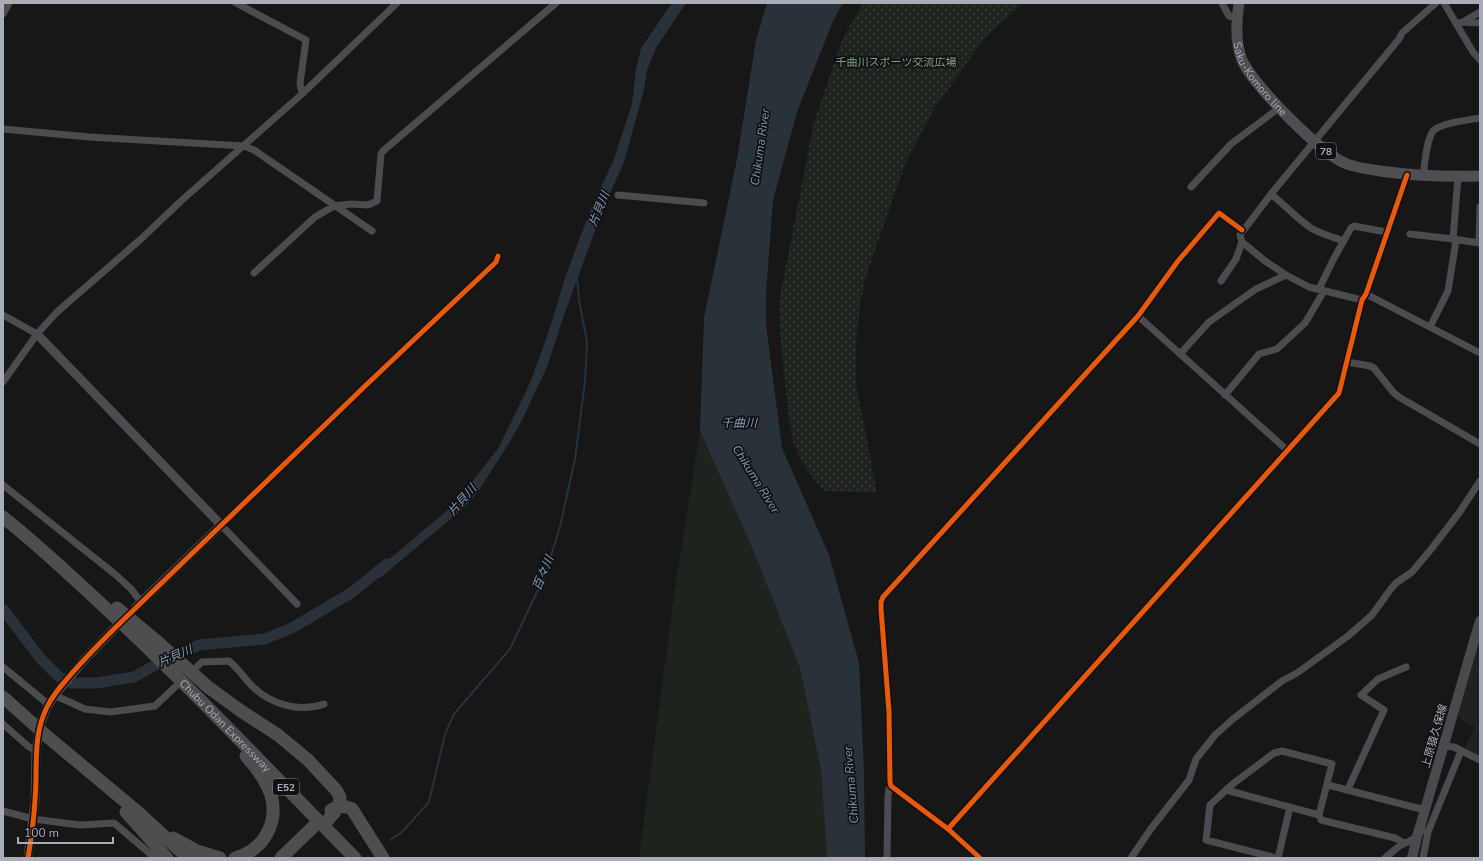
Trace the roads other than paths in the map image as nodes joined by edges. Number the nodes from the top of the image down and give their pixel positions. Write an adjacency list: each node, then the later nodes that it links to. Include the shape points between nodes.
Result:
1 (9, 3): 10 (street)
2 (236, 3): 15 (street, via 306,40 300,83)
3 (397, 3): 15 (street)
4 (556, 3): 29 (street, via 383,151 377,201 368,205)
5 (1222, 3): 11 (street, via 1226,14)
6 (1239, 3): 11 (main road, Saku-Komoro line / 78)
7 (1436, 3): 19 (street, via 1402,33 1400,39)
8 (1444, 3): 12 (street)
9 (1480, 12): 12 (street)
10 (3, 14)
11 (1237, 18): 16 (main road, Saku-Komoro line / 78, via 1237,41 1243,61 1257,84)
12 (1459, 23): 13 (street); 14 (street, via 1473,52)
13 (1480, 23)
14 (1480, 60)
15 (302, 94): 20 (street)
16 (1279, 108): 19 (main road, Saku-Komoro line / 78); 25 (street, via 1231,144)
17 (1480, 118): 22 (street, via 1442,125 1433,131 1428,144)
18 (3, 129): 20 (street)
19 (1314, 141): 21 (main road, Saku-Komoro line / 78, via 1347,164); 26 (street)
20 (244, 146): 29 (street, via 254,150); 48 (street, via 71,298)
21 (1407, 175): 22 (main road, Saku-Komoro line / 78); 33 (street)
22 (1423, 176): 24 (main road, Saku-Komoro line / 78)
23 (1480, 176): 24 (main road, Saku-Komoro line / 78)
24 (1458, 177): 35 (street)
25 (1191, 187)
26 (1271, 194): 31 (street); 36 (street, via 1311,228)
27 (618, 195): 28 (street)
28 (704, 203)
29 (334, 206): 32 (street); 40 (street, via 315,217)
30 (1480, 208): 38 (street)
31 (1242, 230): 37 (street); 46 (street, via 1219,213 1178,261)
32 (372, 231)
33 (1386, 232): 36 (street, via 1354,226); 44 (street)
34 (1410, 234): 35 (street)
35 (1455, 239): 38 (street); 47 (street, via 1448,291)
36 (1343, 241): 43 (street, via 1332,260)
37 (1242, 242): 41 (street); 42 (street, via 1236,259)
38 (1480, 244)
39 (498, 256): 59 (street, via 496,262)
40 (254, 272)
41 (1286, 275): 43 (street); 50 (street, via 1252,292 1209,322)
42 (1221, 281)
43 (1321, 290): 44 (street); 53 (street, via 1305,323 1277,349 1259,354)
44 (1364, 297): 47 (street); 51 (street)
45 (3, 315): 48 (street)
46 (1138, 316): 50 (street); 79 (street, via 883,597 881,609 889,712)
47 (1430, 327): 49 (street)
48 (37, 334): 52 (street); 59 (street)
49 (1480, 353)
50 (1180, 354): 53 (street)
51 (1347, 362): 54 (street, via 1374,368 1399,397); 55 (street, via 1339,393)
52 (3, 382)
53 (1225, 394): 55 (street)
54 (1480, 444)
55 (1288, 451): 90 (street)
56 (1480, 481): 107 (street, via 1432,548 1412,572 1396,583 1372,615 1348,636 1282,681 1215,735 1196,758 1189,780)
57 (3, 485): 62 (street, via 116,575 131,589)
58 (3, 517): 60 (highway, Chubu Odan Expressway / E52)
59 (221, 525): 61 (street); 62 (street)
60 (39, 546): 64 (highway, Chubu Odan Expressway / E52); 65 (highway, via 81,578)
61 (297, 604)
62 (138, 605)
63 (1480, 621): 74 (main road, 上原猿久保線)
64 (116, 623): 65 (highway, Chubu Odan Expressway / E52); 69 (street)
65 (150, 647): 68 (highway, Chubu Odan Expressway / E52)
66 (3, 667): 71 (street)
67 (1406, 667): 81 (street, via 1378,679 1361,695 1384,710)
68 (181, 680): 69 (street, via 155,706 110,712 85,709); 72 (street, via 202,662 229,661 261,693 278,702 296,707); 82 (highway, via 224,699 298,750 338,794); 100 (highway, via 242,750 270,794 273,813 268,832 257,847); 103 (highway, Chubu Odan Expressway / E52)
69 (56, 693): 71 (street)
70 (3, 697): 87 (highway)
71 (48, 704): 75 (street, via 41,722)
72 (324, 704)
73 (3, 724): 75 (street)
74 (1443, 746): 76 (street); 84 (main road, 上原猿久保線)
75 (36, 750): 88 (street)
76 (1461, 751): 77 (street); 91 (street)
77 (1480, 760)
78 (1328, 784): 80 (street, via 1332,764 1278,752); 81 (street); 86 (street)
79 (891, 786): 90 (street); 105 (street, via 888,796)
80 (1226, 790): 83 (street); 93 (street, via 1210,805 1206,840)
81 (1348, 790): 84 (street)
82 (338, 807): 89 (highway); 104 (highway, via 352,809)
83 (1290, 807): 86 (street); 108 (street)
84 (1425, 810): 91 (main road, 上原猿久保線)
85 (3, 811): 88 (street)
86 (1319, 815): 92 (street, via 1321,820 1395,838)
87 (136, 816): 96 (highway); 97 (highway); 98 (highway); 99 (highway, via 187,846)
88 (33, 819): 94 (street); 95 (street, via 80,825 115,824)
89 (321, 824): 101 (highway); 102 (highway)
90 (948, 829): 106 (street)
91 (1422, 833): 92 (street); 110 (main road, 上原猿久保線); 111 (street)
92 (1404, 843): 109 (street)
93 (1257, 856): 108 (street)
94 (28, 858)
95 (155, 858)
96 (167, 858)
97 (178, 858)
98 (188, 858)
99 (220, 858)
100 (235, 858)
101 (281, 858)
102 (290, 858)
103 (355, 858)
104 (384, 858)
105 (887, 858)
106 (980, 858)
107 (1131, 858)
108 (1277, 858)
109 (1385, 858)
110 (1412, 858)
111 (1423, 858)

